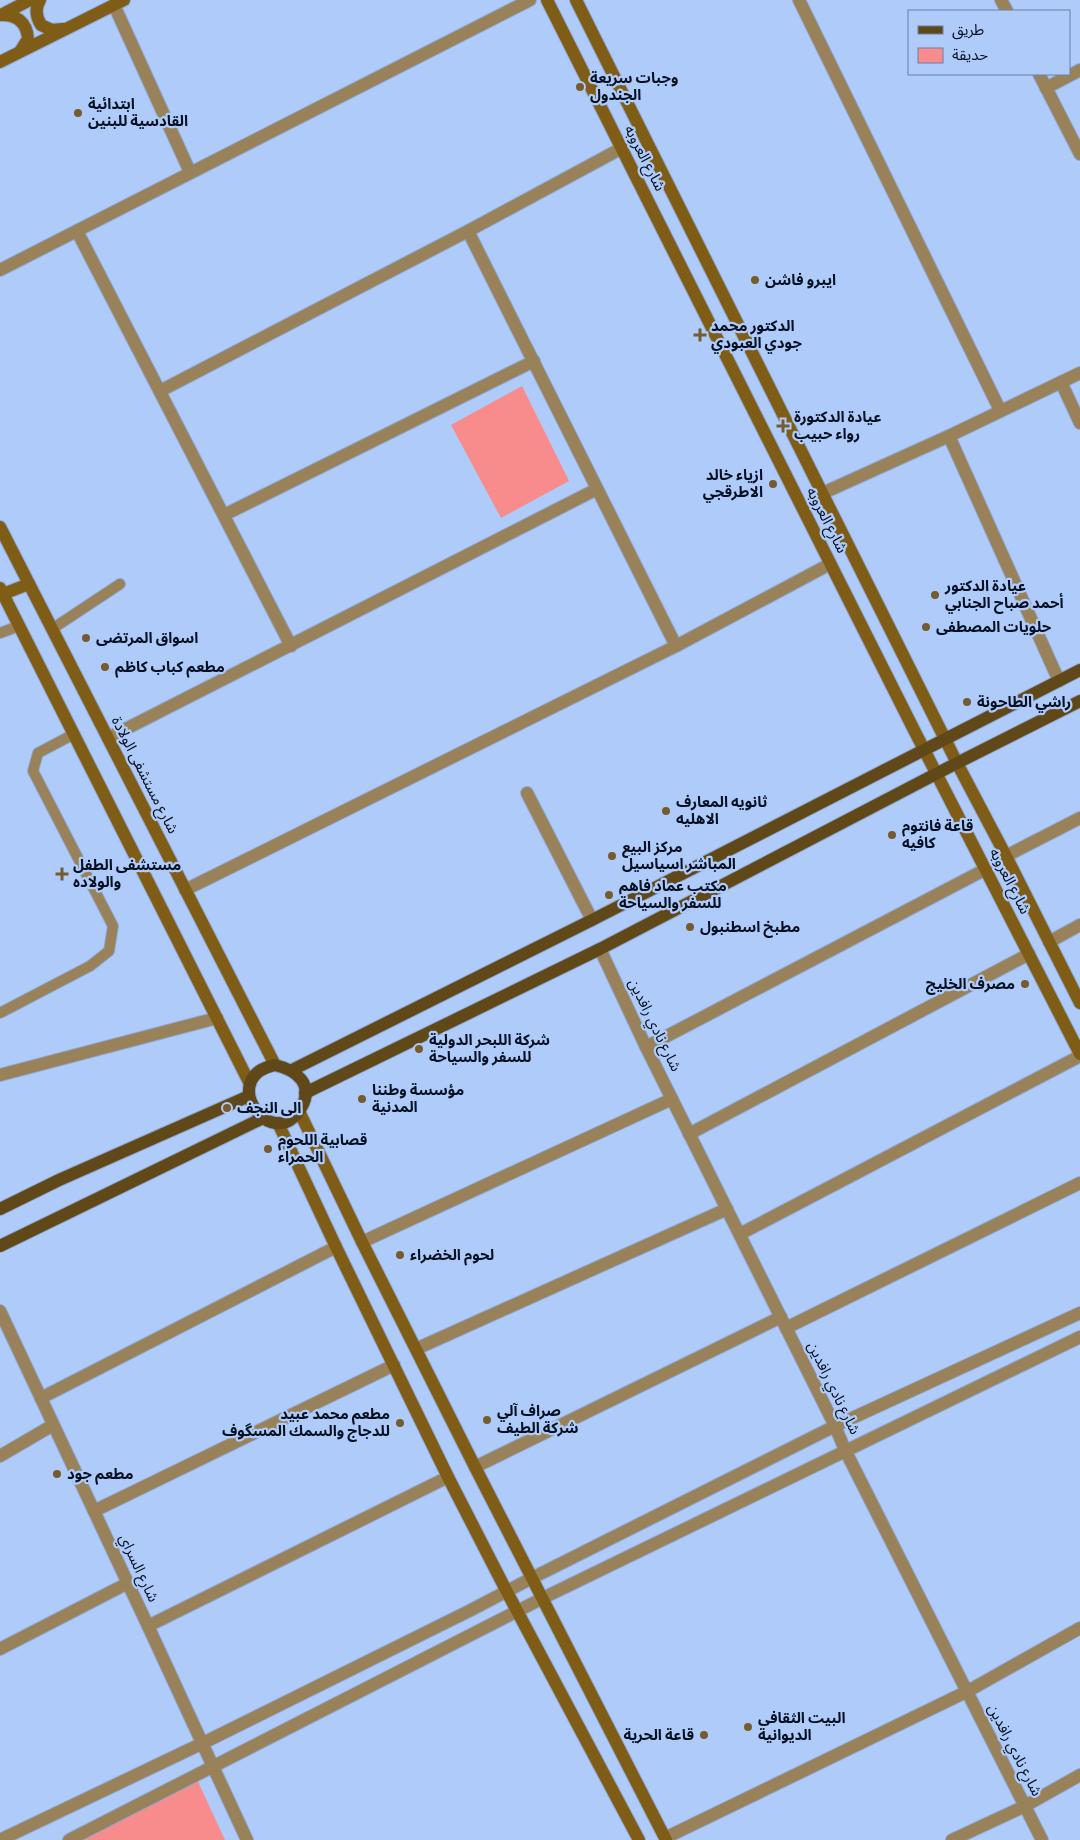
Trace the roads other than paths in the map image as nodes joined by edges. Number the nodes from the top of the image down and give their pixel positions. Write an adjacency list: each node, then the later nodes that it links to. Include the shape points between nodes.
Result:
1 (30, 0): 8 (main road)
2 (40, 0): 9 (main road, via 37,14 41,24 52,30)
3 (530, 0): 17 (street)
4 (547, 0): 15 (main road, شارع العروبه)
5 (576, 0): 29 (main road, شارع العروبه)
6 (799, 0): 25 (street)
7 (119, 2): 9 (main road); 17 (street)
8 (0, 15): 10 (main road, via 16,17 25,28 28,39)
9 (63, 29): 10 (main road)
10 (19, 52): 11 (main road)
11 (0, 62)
12 (1080, 70): 14 (street)
13 (1040, 75): 14 (street)
14 (1046, 88): 16 (street)
15 (622, 148): 18 (street); 32 (main road, شارع العروبه)
16 (1080, 154)
17 (190, 172): 19 (street)
18 (468, 231): 21 (street); 24 (street)
19 (77, 232): 20 (street); 24 (street)
20 (0, 270)
21 (534, 361): 28 (street); 30 (street)
22 (1080, 373): 23 (street)
23 (1061, 382): 25 (street); 26 (street)
24 (160, 391): 30 (street)
25 (1000, 410): 27 (street)
26 (1080, 423)
27 (949, 436): 29 (street); 42 (street)
28 (597, 489): 39 (street); 40 (street)
29 (822, 493): 46 (main road, شارع العروبه)
30 (224, 515): 39 (street)
31 (0, 527): 33 (main road, شارع مستشفى الولادة)
32 (830, 564): 40 (street); 47 (main road, شارع العروبه)
33 (29, 584): 35 (main road); 37 (main road, شارع مستشفى الولادة)
34 (120, 584): 37 (lane)
35 (2, 591): 36 (main road)
36 (19, 626): 38 (lane); 44 (main road)
37 (52, 629): 45 (main road, شارع مستشفى الولادة)
38 (0, 633)
39 (291, 646): 45 (street)
40 (676, 646): 54 (street)
41 (1080, 670): 42 (main road)
42 (1059, 681): 46 (main road)
43 (1080, 702): 48 (main road)
44 (74, 734): 61 (lane, via 38,753 33,770 112,926 109,951 90,966); 62 (main road)
45 (108, 738): 54 (main road, شارع مستشفى الولادة)
46 (945, 740): 47 (main road); 48 (main road, شارع العروبه)
47 (924, 749): 49 (main road, شارع العروبه); 55 (main road)
48 (957, 763): 49 (main road); 52 (main road, شارع العروبه)
49 (937, 774): 53 (main road, شارع العروبه); 58 (main road)
50 (527, 793): 55 (street)
51 (1080, 818): 52 (street)
52 (1006, 856): 57 (main road, شارع العروبه)
53 (986, 868): 59 (main road, شارع العروبه); 63 (street)
54 (185, 890): 65 (main road, شارع مستشفى الولادة)
55 (592, 920): 66 (main road)
56 (1080, 925): 57 (street)
57 (1049, 942): 60 (main road, شارع العروبه)
58 (600, 949): 63 (street, شارع نادي رافدين); 69 (main road)
59 (1029, 954): 64 (main road, شارع العروبه); 74 (street)
60 (1080, 1003)
61 (0, 1013)
62 (217, 1018): 67 (street); 68 (main road)
63 (646, 1047): 70 (street, شارع نادي رافدين)
64 (1080, 1055): 78 (street)
65 (274, 1066): 66 (main road); 68 (main road, via 262,1070)
66 (292, 1070): 69 (main road, via 303,1082)
67 (0, 1075)
68 (249, 1090): 72 (main road, via 258,1115); 76 (main road)
69 (305, 1093): 71 (main road)
70 (672, 1099): 74 (street, شارع نادي رافدين); 79 (street)
71 (299, 1111): 73 (main road); 79 (main road)
72 (263, 1118): 73 (main road); 80 (main road)
73 (278, 1123): 81 (main road)
74 (690, 1134): 77 (street, شارع نادي رافدين)
75 (1080, 1183): 84 (street)
76 (0, 1209)
77 (727, 1209): 78 (street, شارع نادي رافدين); 86 (street)
78 (740, 1234): 84 (street, شارع نادي رافدين)
79 (362, 1242): 86 (main road)
80 (0, 1246)
81 (336, 1247): 87 (main road); 88 (street)
82 (0, 1311): 88 (street, شارع السراي)
83 (1080, 1313): 90 (street)
84 (784, 1322): 90 (street, شارع نادي رافدين); 93 (street)
85 (1080, 1337): 91 (street)
86 (416, 1349): 93 (main road)
87 (394, 1365): 94 (main road); 95 (street)
88 (41, 1398): 89 (street, شارع السراي)
89 (53, 1425): 92 (street); 95 (street, شارع السراي)
90 (835, 1426): 91 (street, شارع نادي رافدين); 96 (street)
91 (845, 1450): 99 (street); 104 (street, شارع نادي رافدين)
92 (0, 1456)
93 (475, 1467): 96 (main road)
94 (448, 1477): 98 (main road); 101 (street)
95 (94, 1511): 97 (street, شارع السراي)
96 (532, 1578): 98 (street); 99 (main road)
97 (128, 1582): 101 (street, شارع السراي); 103 (street)
98 (507, 1592): 100 (main road); 105 (street)
99 (543, 1598): 100 (street); 109 (main road)
100 (518, 1611): 106 (street); 113 (main road)
101 (148, 1626): 105 (street, شارع السراي)
102 (1080, 1628): 104 (street)
103 (0, 1649)
104 (968, 1691): 108 (street, شارع نادي رافدين); 109 (street)
105 (203, 1743): 106 (street, شارع السراي); 110 (street)
106 (213, 1765): 111 (street); 112 (street, شارع السراي)
107 (1080, 1774): 108 (street)
108 (1025, 1806): 114 (street); 115 (street, شارع نادي رافدين)
109 (666, 1839)
110 (0, 1840)
111 (69, 1840)
112 (247, 1840)
113 (639, 1840)
114 (952, 1840)
115 (1042, 1840)

